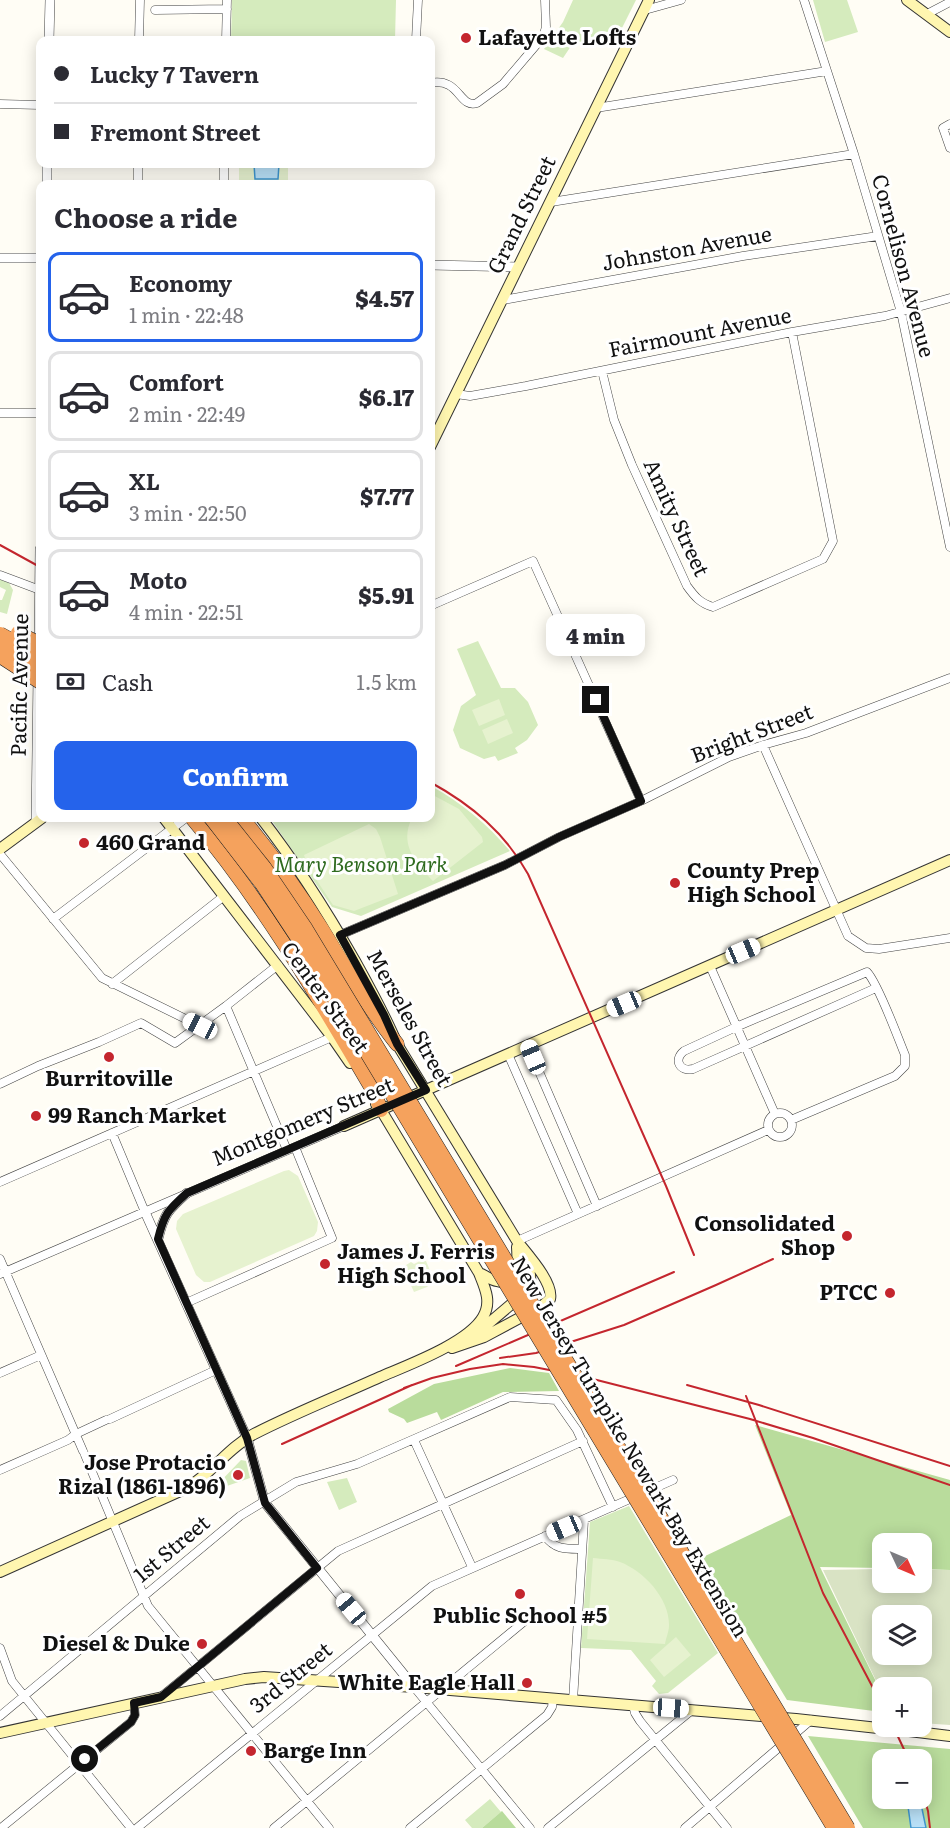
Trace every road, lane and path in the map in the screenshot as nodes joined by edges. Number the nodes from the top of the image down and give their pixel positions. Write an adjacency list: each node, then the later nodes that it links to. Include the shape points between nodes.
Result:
1 (50, 0): 15 (street)
2 (140, 0): 16 (street)
3 (227, 0): 11 (street)
4 (418, 0): 18 (street)
5 (545, 0): 20 (street, via 543,37 503,84 477,103 468,104 446,83)
6 (681, 0): 10 (street)
7 (804, 0): 19 (street, Cornelison Avenue)
8 (907, 0): 13 (main road)
9 (950, 2): 13 (street)
10 (647, 5): 23 (main road, Grand Street)
11 (227, 9): 12 (street); 17 (street)
12 (155, 10)
13 (927, 14): 14 (main road)
14 (950, 32)
15 (49, 36)
16 (139, 36)
17 (226, 36)
18 (416, 36)
19 (827, 71): 23 (street); 26 (street, Cornelison Avenue)
20 (435, 83)
21 (0, 104): 22 (street)
22 (36, 105)
23 (596, 108): 27 (main road, Grand Street)
24 (950, 124): 25 (street, via 943,128)
25 (950, 148)
26 (854, 154): 27 (street); 28 (street, Cornelison Avenue)
27 (551, 202): 32 (main road, Grand Street)
28 (878, 236): 34 (street, Johnston Avenue); 35 (street, Cornelison Avenue)
29 (0, 258): 30 (street)
30 (36, 258)
31 (435, 265): 32 (street)
32 (519, 267): 34 (main road, Grand Street)
33 (950, 298): 35 (street, Fairmount Avenue)
34 (503, 300): 38 (main road, Grand Street)
35 (901, 312): 36 (street, Fairmount Avenue); 42 (street, Cornelison Avenue)
36 (792, 332): 37 (street, Fairmount Avenue); 37 (street, Amity Street, via 833,541 823,559 713,607 698,600 687,586 614,420)
37 (602, 370): 38 (street, Fairmount Avenue, via 470,396)
38 (456, 394): 41 (main road, Grand Street)
39 (0, 413): 40 (street)
40 (36, 414)
41 (435, 437)
42 (950, 547)
43 (0, 574): 44 (street)
44 (36, 588)
45 (435, 604): 56 (street, via 533,561)
46 (0, 625): 48 (highway, bridge)
47 (0, 634): 50 (highway, bridge)
48 (36, 642)
49 (0, 645): 52 (highway, bridge)
50 (36, 654)
51 (0, 656): 54 (highway, bridge)
52 (36, 665)
53 (950, 678): 55 (street, Bright Street, via 806,733)
54 (36, 679)
55 (763, 745): 56 (street, Bright Street); 70 (street)
56 (641, 801): 73 (street, Bright Street, via 505,865)
57 (36, 822): 66 (main road)
58 (168, 822): 65 (main road, Center Street)
59 (181, 822): 65 (street)
60 (195, 822): 90 (highway, via 233,868 302,972)
61 (214, 822): 167 (highway, New Jersey Turnpike Newark Bay Extension, bridge, via 299,940)
62 (228, 822): 168 (highway, New Jersey Turnpike Newark Bay Extension, bridge, via 306,929)
63 (245, 822): 72 (highway)
64 (264, 822): 73 (main road, Merseles Street)
65 (173, 828): 69 (main road, Center Street); 71 (street)
66 (0, 849)
67 (0, 854): 71 (street)
68 (950, 860): 70 (main road, Montgomery Street)
69 (224, 896): 75 (main road, Center Street); 77 (street)
70 (836, 910): 74 (street, via 848,936 866,948); 76 (main road, Montgomery Street)
71 (53, 919): 77 (street, via 102,978)
72 (321, 929): 73 (highway); 83 (highway)
73 (340, 935): 83 (main road, Merseles Street)
74 (950, 938)
75 (278, 965): 79 (street); 82 (main road, Center Street)
76 (710, 966): 81 (street); 85 (main road, Montgomery Street)
77 (112, 984): 80 (street)
78 (876, 988): 81 (street, via 867,972); 84 (street); 92 (street, via 905,1055 905,1066 896,1076)
79 (226, 1006): 80 (street); 87 (street)
80 (200, 1026): 88 (street, via 175,1043 141,1023)
81 (736, 1027): 84 (street); 84 (street, via 684,1051 678,1056 679,1065 693,1069)
82 (332, 1037): 87 (street); 90 (main road, Center Street)
83 (397, 1044): 89 (main road, Merseles Street)
84 (745, 1045): 91 (street)
85 (528, 1046): 86 (main road, Montgomery Street); 99 (street)
86 (508, 1054): 89 (main road, Montgomery Street); 101 (street)
87 (253, 1071): 95 (street); 96 (street)
88 (0, 1084)
89 (426, 1090): 90 (main road, Montgomery Street); 103 (main road, Merseles Street)
90 (381, 1110): 93 (main road, Montgomery Street); 106 (main road, Center Street)
91 (775, 1114): 92 (street, via 783,1113); 94 (street, via 768,1122)
92 (791, 1120): 94 (street, via 791,1129 785,1136 774,1137)
93 (344, 1126): 96 (street, Montgomery Street)
94 (768, 1130): 99 (street)
95 (112, 1133): 97 (street); 100 (street)
96 (291, 1149): 98 (street, Montgomery Street); 107 (street, via 332,1238)
97 (0, 1182)
98 (187, 1193): 100 (street, Montgomery Street); 102 (street, via 168,1210)
99 (597, 1206): 101 (street)
100 (145, 1212): 102 (street); 105 (street, Montgomery Street)
101 (578, 1214): 103 (street)
102 (158, 1239): 107 (street)
103 (517, 1241): 106 (main road, via 518,1268 513,1277 498,1282); 108 (main road, via 529,1269 528,1290 478,1333); 108 (main road, via 546,1282 550,1299 484,1337)
104 (0, 1259): 105 (street)
105 (3, 1273): 109 (street)
106 (479, 1273): 110 (main road, Center Street, via 487,1294 483,1317 464,1336)
107 (186, 1303): 111 (street)
108 (446, 1350): 110 (main road)
109 (41, 1355): 112 (street); 113 (street)
110 (430, 1355): 114 (main road)
111 (216, 1370): 113 (street); 114 (street)
112 (0, 1373)
113 (76, 1434): 117 (street); 123 (street)
114 (247, 1438): 119 (street); 123 (main road, via 188,1488)
115 (414, 1440): 116 (street, 1st Street, via 510,1397 556,1400); 119 (street, 1st Street, via 351,1467 300,1480); 120 (street)
116 (583, 1441): 120 (street); 121 (street)
117 (0, 1470)
118 (673, 1480): 121 (street, 3rd Street)
119 (264, 1500): 127 (street); 129 (street, 1st Street)
120 (443, 1503): 126 (street); 127 (street, via 338,1551)
121 (614, 1507): 122 (street, 3rd Street)
122 (584, 1520): 124 (street, 3rd Street); 125 (street)
123 (114, 1521): 128 (main road); 129 (street)
124 (545, 1536): 125 (street, via 561,1549); 126 (street, 3rd Street)
125 (582, 1549): 130 (street)
126 (472, 1567): 131 (street, 3rd Street, via 426,1590)
127 (317, 1568): 131 (street); 133 (street)
128 (0, 1572)
129 (144, 1596): 133 (street); 138 (street, 1st Street)
130 (578, 1619): 137 (street, via 526,1620); 141 (street)
131 (372, 1635): 134 (street, 3rd Street); 136 (street)
132 (0, 1648): 138 (street, via 12,1681)
133 (197, 1666): 135 (street); 139 (street)
134 (317, 1681): 135 (main road, via 254,1678); 136 (main road); 150 (street, 3rd Street)
135 (213, 1686): 139 (main road); 150 (street)
136 (414, 1687): 137 (main road); 142 (street)
137 (442, 1689): 140 (main road); 142 (street)
138 (24, 1696): 146 (street, 1st Street); 148 (street)
139 (161, 1697): 143 (main road)
140 (553, 1699): 141 (main road); 154 (street, via 547,1715)
141 (573, 1701): 144 (main road)
142 (427, 1702): 154 (street); 155 (street)
143 (134, 1703): 148 (main road); 153 (street, via 131,1722)
144 (633, 1705): 145 (main road); 152 (street)
145 (692, 1710): 147 (main road); 152 (street)
146 (0, 1716)
147 (811, 1720): 151 (main road, bridge); 156 (street)
148 (45, 1722): 149 (main road); 153 (street)
149 (0, 1733)
150 (252, 1733): 155 (street); 159 (street, 3rd Street)
151 (950, 1736)
152 (655, 1740): 156 (street); 164 (street)
153 (79, 1763): 157 (street); 158 (street)
154 (482, 1769): 162 (street); 163 (street)
155 (307, 1800): 160 (street); 161 (street)
156 (711, 1807): 165 (street); 166 (street)
157 (1, 1828)
158 (132, 1828)
159 (137, 1828)
160 (274, 1828)
161 (330, 1828)
162 (410, 1828)
163 (530, 1828)
164 (548, 1828)
165 (685, 1828)
166 (728, 1828)
167 (834, 1828)
168 (848, 1828)

